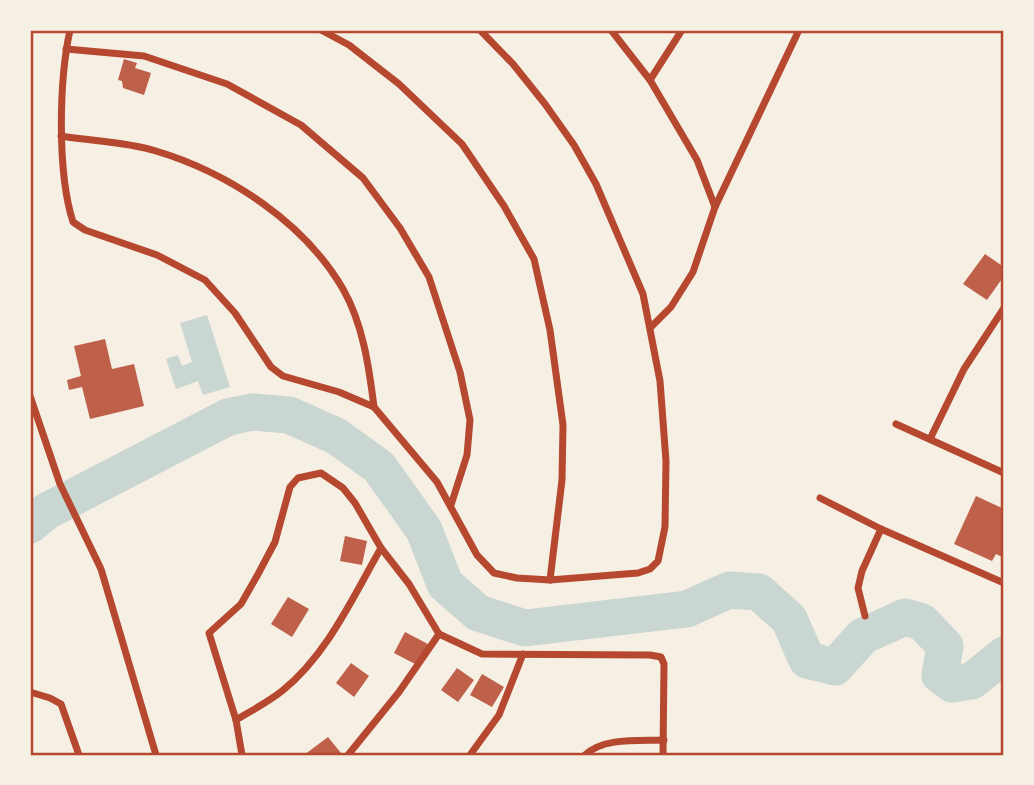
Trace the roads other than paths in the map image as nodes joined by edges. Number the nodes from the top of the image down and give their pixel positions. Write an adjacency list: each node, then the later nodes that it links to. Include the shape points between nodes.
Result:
1 (70, 30): 7 (street)
2 (321, 30): 23 (street, via 349,45 399,84 462,144 534,259 550,330 563,425 562,480)
3 (480, 30): 13 (street, via 545,104 585,164 643,294)
4 (611, 30): 8 (street)
5 (682, 30): 8 (street)
6 (799, 30): 10 (street)
7 (66, 48): 9 (street); 20 (street, via 144,55 227,84 301,125 363,178 401,228 429,277 460,372 470,420 467,456)
8 (650, 80): 10 (street, via 697,160)
9 (61, 136): 15 (street, via 71,213 79,227 157,255 205,280 235,313 271,367 283,376); 15 (street, via 155,151 219,177 275,211 310,244 343,289 362,335)
10 (715, 207): 13 (street, via 693,272)
11 (1004, 307): 12 (street)
12 (1001, 321): 17 (street, via 964,369)
13 (652, 327): 23 (street, via 666,461 665,527 658,561 638,573)
14 (30, 396): 32 (street, via 60,484 101,569)
15 (374, 407): 20 (street, via 430,472)
16 (896, 424): 17 (street)
17 (930, 439): 18 (street)
18 (1004, 473)
19 (820, 498): 21 (street)
20 (451, 505): 23 (street, via 477,555 494,573)
21 (881, 529): 24 (street); 25 (street, via 858,588)
22 (381, 548): 26 (street); 29 (street, via 339,623 304,670 281,692); 29 (street, via 343,488 321,474 298,478 290,487 275,542 257,576 241,604 209,633)
23 (550, 580)
24 (1004, 583)
25 (865, 616)
26 (439, 634): 27 (street, via 482,654); 34 (street)
27 (523, 654): 30 (street, via 661,657); 35 (street, via 499,715)
28 (30, 692): 31 (street, via 61,704)
29 (236, 720): 33 (street)
30 (664, 740): 36 (street, via 603,744); 37 (street)
31 (79, 755)
32 (156, 755)
33 (242, 755)
34 (348, 755)
35 (470, 755)
36 (585, 755)
37 (663, 755)

